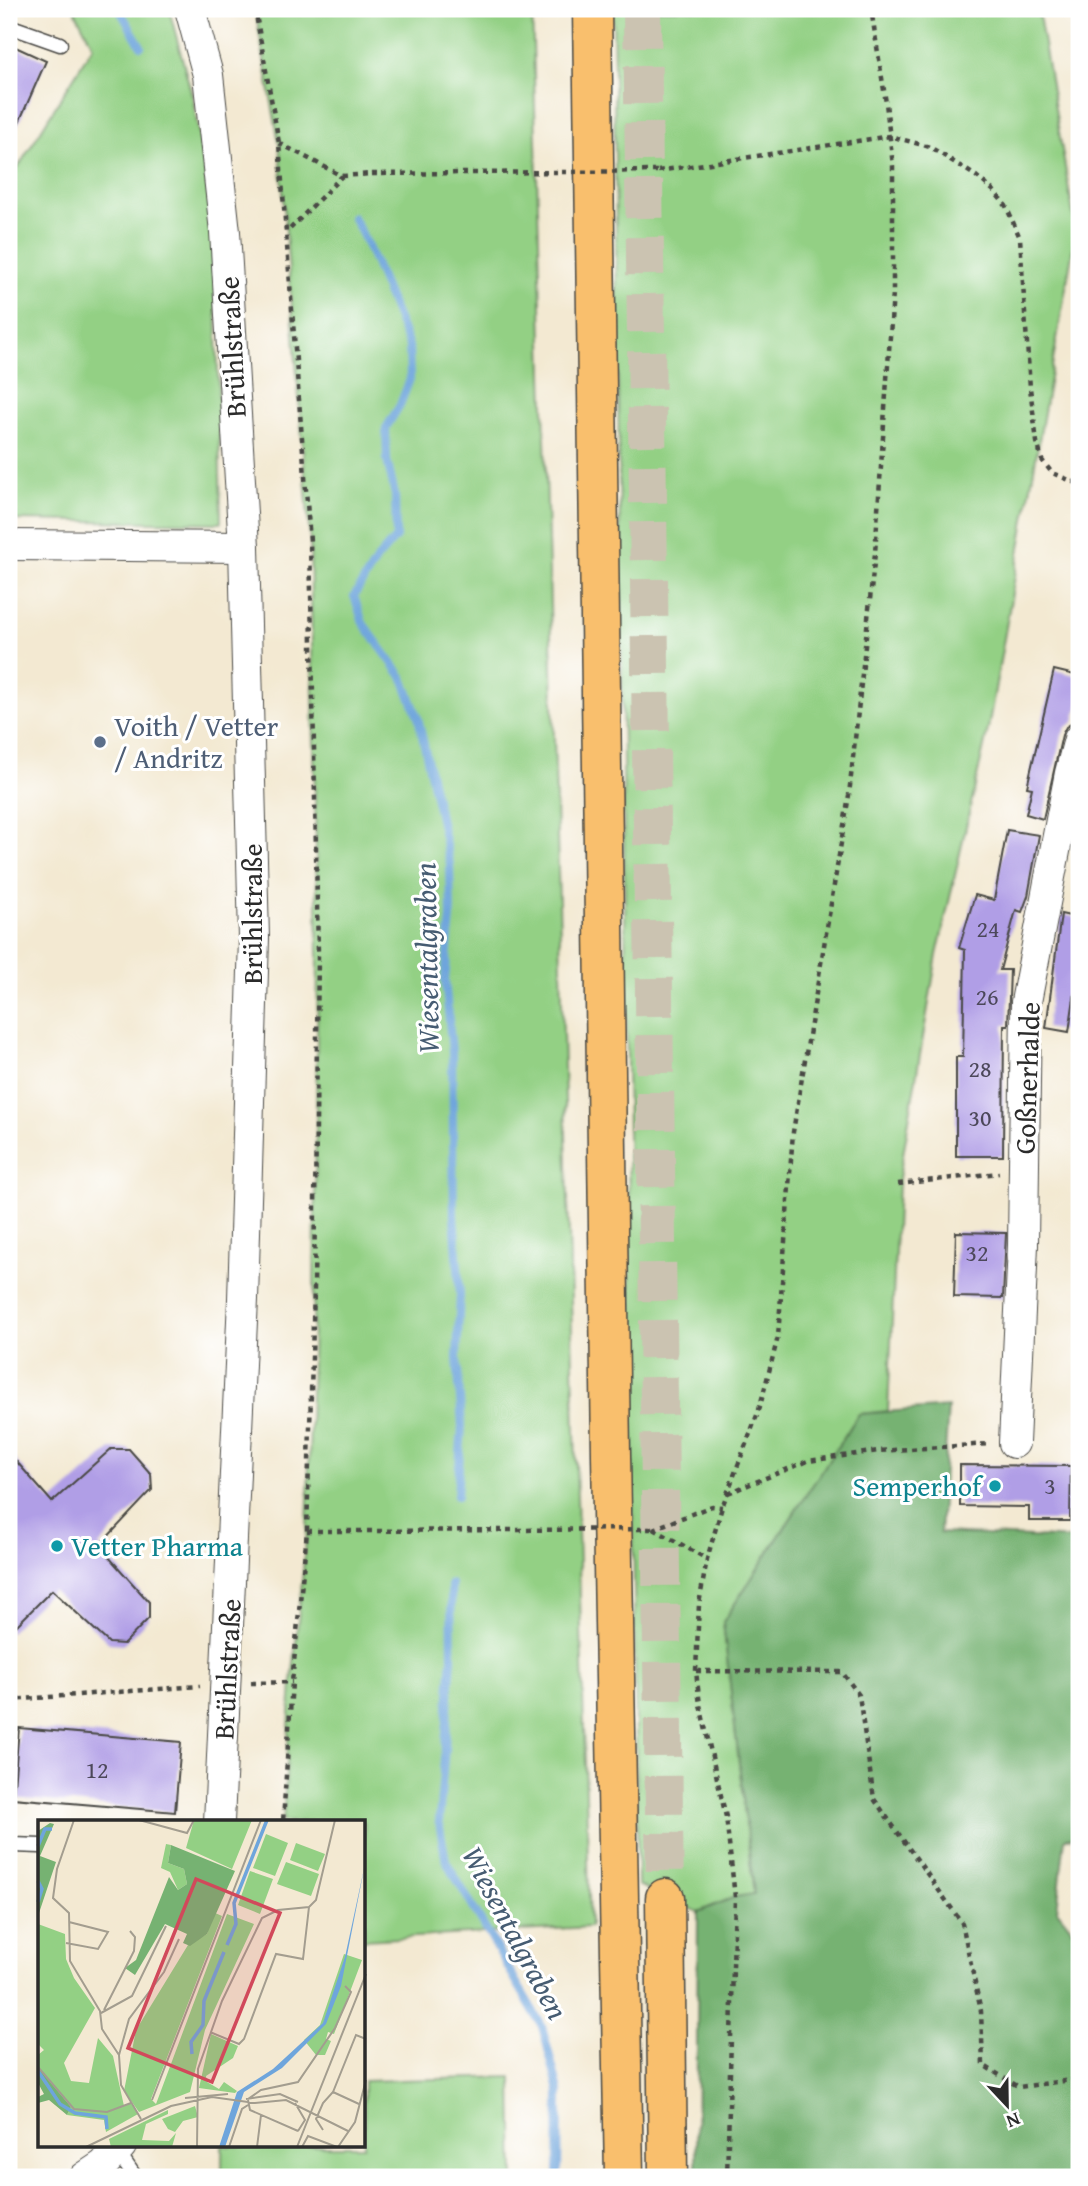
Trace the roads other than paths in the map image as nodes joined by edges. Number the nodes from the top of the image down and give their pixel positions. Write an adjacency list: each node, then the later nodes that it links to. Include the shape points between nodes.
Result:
1 (190, 9): 6 (street, Brühlstraße, via 208,75 224,219)
2 (592, 9): 16 (highway)
3 (9, 26): 4 (lane)
4 (60, 44)
5 (9, 545): 6 (street)
6 (244, 547): 9 (street, Brühlstraße, via 254,938)
7 (1079, 739): 8 (street, Goßnerhalde, via 1027,1002)
8 (1015, 1433)
9 (219, 1820)
10 (13, 1845): 11 (lane)
11 (38, 1846)
12 (665, 1898): 17 (highway)
13 (119, 2148): 14 (street); 15 (lane)
14 (85, 2177)
15 (135, 2177)
16 (624, 2177)
17 (668, 2177)

